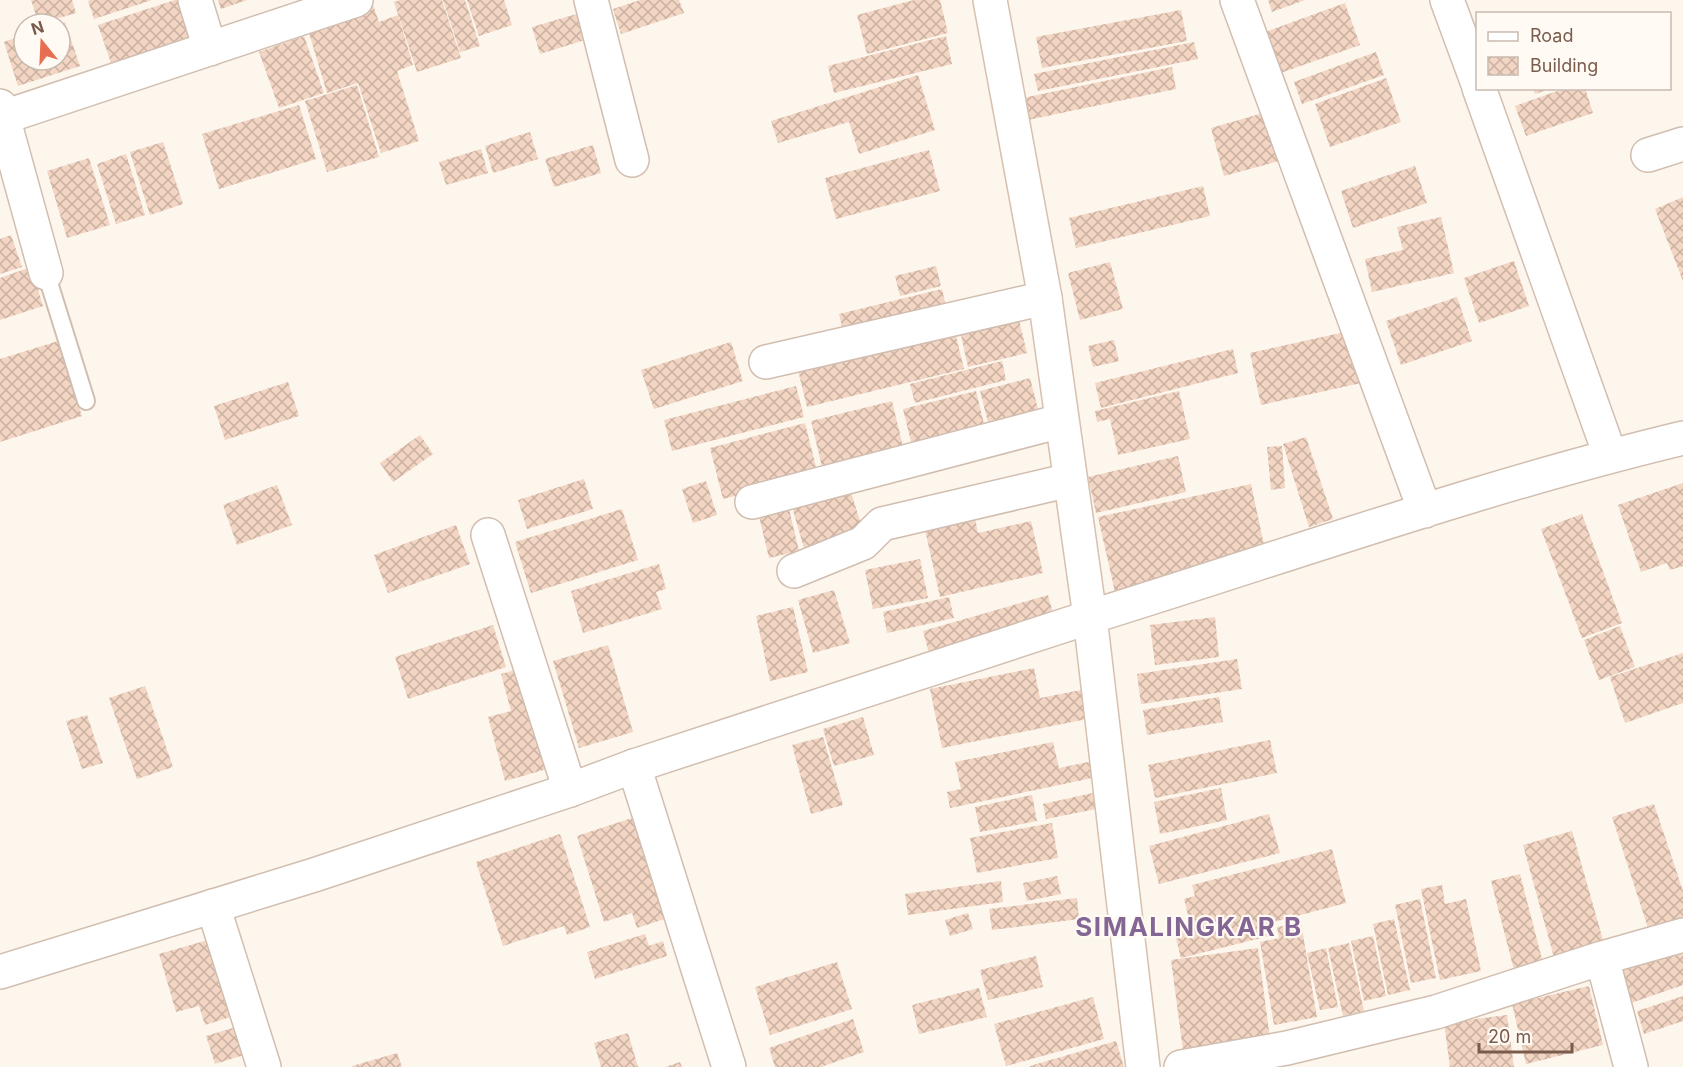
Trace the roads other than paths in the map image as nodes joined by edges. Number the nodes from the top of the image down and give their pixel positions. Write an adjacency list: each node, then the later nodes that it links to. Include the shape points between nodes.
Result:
1 (195, 0): 7 (street)
2 (356, 0): 7 (street)
3 (591, 0): 13 (street)
4 (990, 0): 15 (street)
5 (1237, 0): 23 (street)
6 (1447, 0): 8 (street)
7 (210, 49): 10 (street)
8 (1476, 79)
9 (1480, 90): 20 (street)
10 (2, 112): 14 (street)
11 (1683, 144): 12 (street)
12 (1648, 155)
13 (632, 160)
14 (46, 273): 17 (lane)
15 (1045, 298): 16 (street); 18 (street)
16 (766, 362)
17 (86, 401)
18 (1061, 421): 21 (street); 22 (street)
19 (1683, 438): 20 (street)
20 (1610, 455): 23 (street)
21 (1070, 480): 25 (street, via 882,524 863,543); 26 (street)
22 (753, 502)
23 (1425, 511): 26 (street)
24 (488, 534): 28 (street)
25 (794, 571)
26 (1090, 617): 27 (street); 35 (street)
27 (634, 766): 28 (street); 34 (street)
28 (570, 790): 29 (street)
29 (213, 906): 32 (street); 33 (street)
30 (1683, 935): 31 (street)
31 (1602, 958): 36 (street, via 1436,1012 1287,1048); 37 (street)
32 (0, 972)
33 (264, 1067)
34 (729, 1067)
35 (1143, 1067)
36 (1181, 1067)
37 (1630, 1067)

